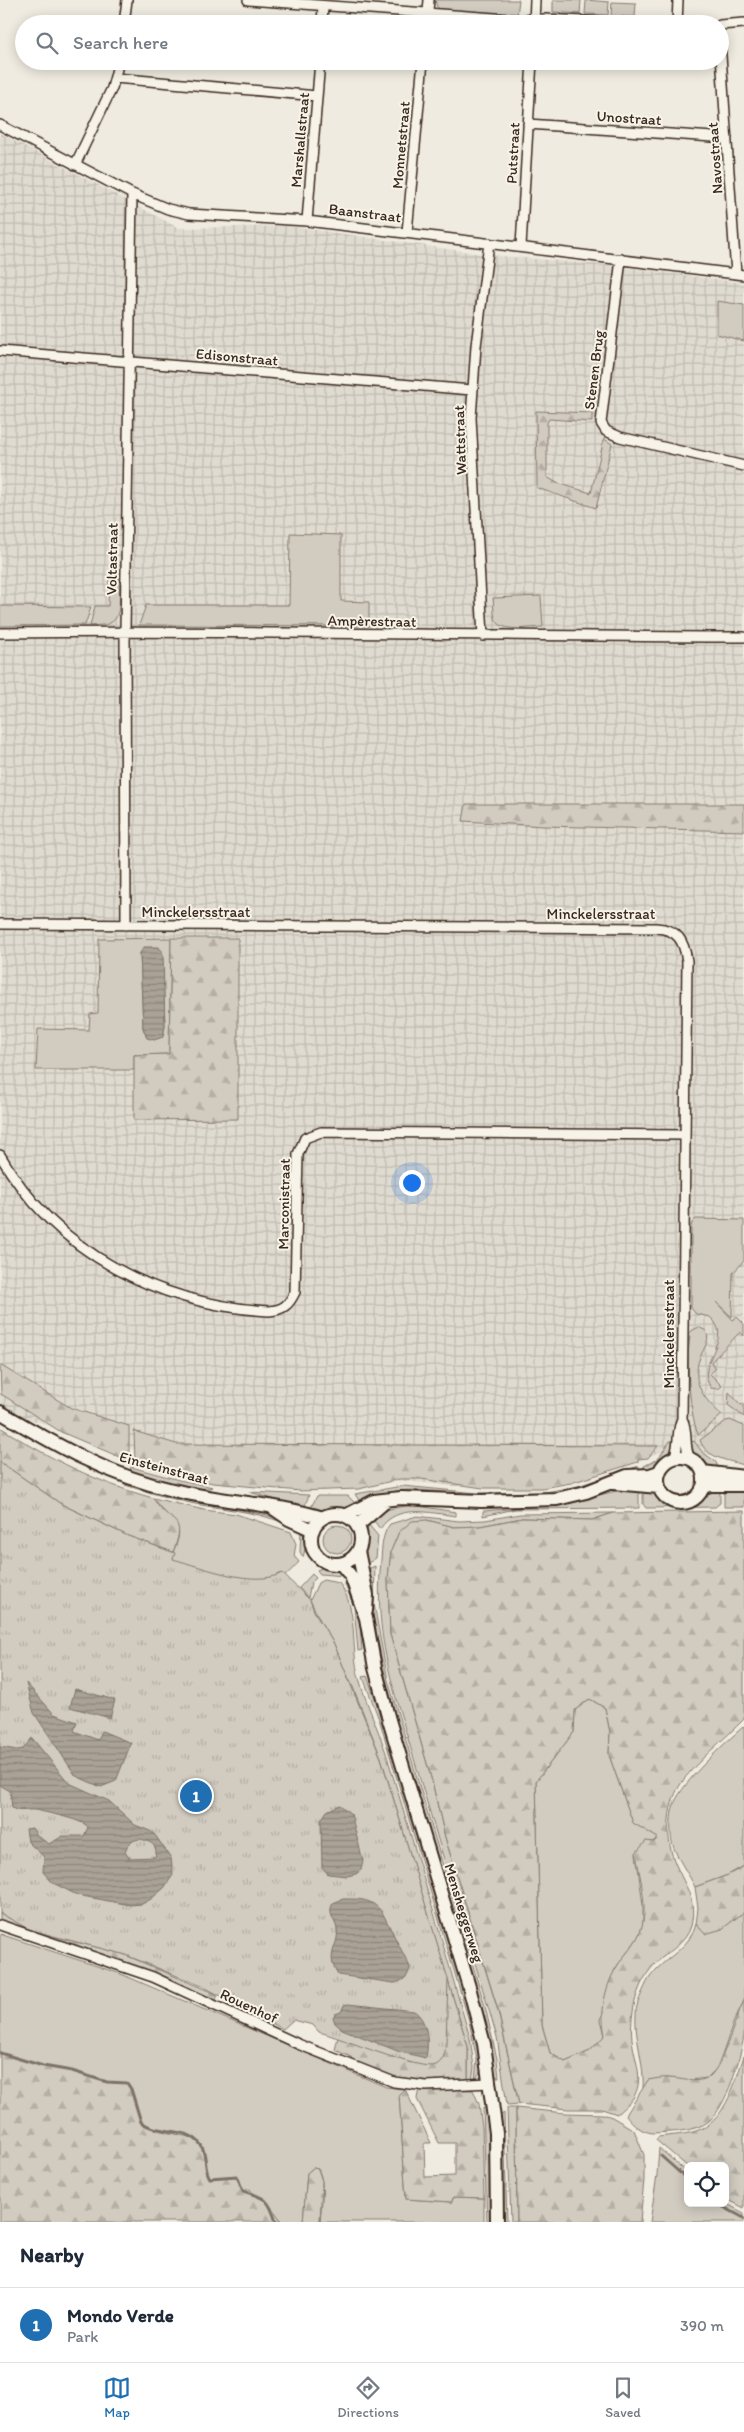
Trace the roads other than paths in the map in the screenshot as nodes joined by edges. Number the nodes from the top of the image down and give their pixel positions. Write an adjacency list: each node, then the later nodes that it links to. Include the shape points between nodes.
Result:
1 (127, 0): 7 (street)
2 (248, 0): 6 (street)
3 (429, 0): 10 (street)
4 (535, 0): 11 (street)
5 (678, 0): 12 (street)
6 (323, 6): 8 (street); 9 (street)
7 (125, 15)
8 (322, 15)
9 (395, 15)
10 (427, 15)
11 (534, 15)
12 (677, 15)
13 (744, 23): 14 (street)
14 (729, 24)
15 (117, 70): 20 (street)
16 (319, 70): 21 (street, Marshallstraat)
17 (422, 70): 28 (street, Monnetstraat)
18 (531, 70): 22 (street, Putstraat)
19 (722, 70): 24 (street, Navostraat)
20 (115, 78): 21 (street); 25 (street)
21 (317, 96): 27 (street, Marshallstraat)
22 (528, 124): 24 (street, Unostraat); 30 (street, Putstraat)
23 (0, 125): 25 (street, Baanstraat)
24 (728, 138): 32 (street, Navostraat)
25 (75, 165): 26 (street, Baanstraat)
26 (132, 194): 27 (street, Baanstraat, via 189,214); 34 (street, Voltastraat)
27 (307, 220): 28 (street, Baanstraat)
28 (407, 232): 29 (street, Baanstraat)
29 (489, 243): 30 (street, Baanstraat); 35 (street, Wattstraat)
30 (521, 246): 31 (street, Baanstraat)
31 (621, 259): 32 (street, Baanstraat); 36 (street, Stenen Brug, via 602,423 606,431)
32 (740, 274)
33 (0, 351): 34 (street, Edisonstraat)
34 (128, 361): 35 (street, Edisonstraat); 37 (street, Voltastraat)
35 (472, 390): 39 (street, Wattstraat)
36 (744, 466)
37 (125, 631): 38 (street, Ampèrestraat); 39 (street, Ampèrestraat); 42 (street, Voltastraat)
38 (0, 633)
39 (483, 636): 40 (street, Ampèrestraat)
40 (744, 637)
41 (0, 924): 42 (street)
42 (126, 925): 43 (street, Minckelersstraat, via 656,928 673,931 684,943 686,961)
43 (684, 1135): 44 (street, Marconistraat, via 312,1134 305,1138 298,1154 295,1292 288,1305 269,1311 207,1304 162,1291 130,1277 63,1234 31,1200); 46 (street, Minckelersstraat)
44 (0, 1155)
45 (0, 1412): 57 (main road, Einsteinstraat, via 76,1456 126,1477 173,1490)
46 (682, 1419): 47 (street, Minckelersstraat); 48 (street, Minckelersstraat, via 687,1428)
47 (674, 1458): 48 (main road); 49 (main road)
48 (690, 1458): 50 (main road)
49 (659, 1472): 52 (main road, via 627,1476); 54 (main road)
50 (702, 1472): 51 (main road); 55 (main road)
51 (744, 1477)
52 (613, 1483): 54 (main road); 56 (main road, via 546,1501)
53 (744, 1485): 55 (main road)
54 (659, 1487): 55 (main road, via 665,1496 680,1503 696,1497)
55 (702, 1488)
56 (387, 1500): 58 (main road, via 374,1501); 60 (main road)
57 (273, 1508): 59 (main road, Einsteinstraat, via 293,1509); 61 (main road, Einsteinstraat)
58 (345, 1516): 59 (main road, via 338,1514); 60 (main road)
59 (323, 1518): 61 (main road)
60 (357, 1526): 62 (main road, via 361,1543)
61 (313, 1530): 63 (main road, via 312,1544 318,1557)
62 (358, 1551): 63 (main road); 64 (main road, Mensheggerweg, via 367,1595)
63 (341, 1564): 64 (main road, Mensheggerweg, via 351,1576)
64 (366, 1618): 66 (main road, Mensheggerweg, via 389,1720 470,1987)
65 (0, 1925): 66 (street, Rouenhof, via 153,1977 298,2044 394,2082 426,2086)
66 (490, 2083): 67 (main road, Mensheggerweg, via 496,2133)
67 (497, 2222)

